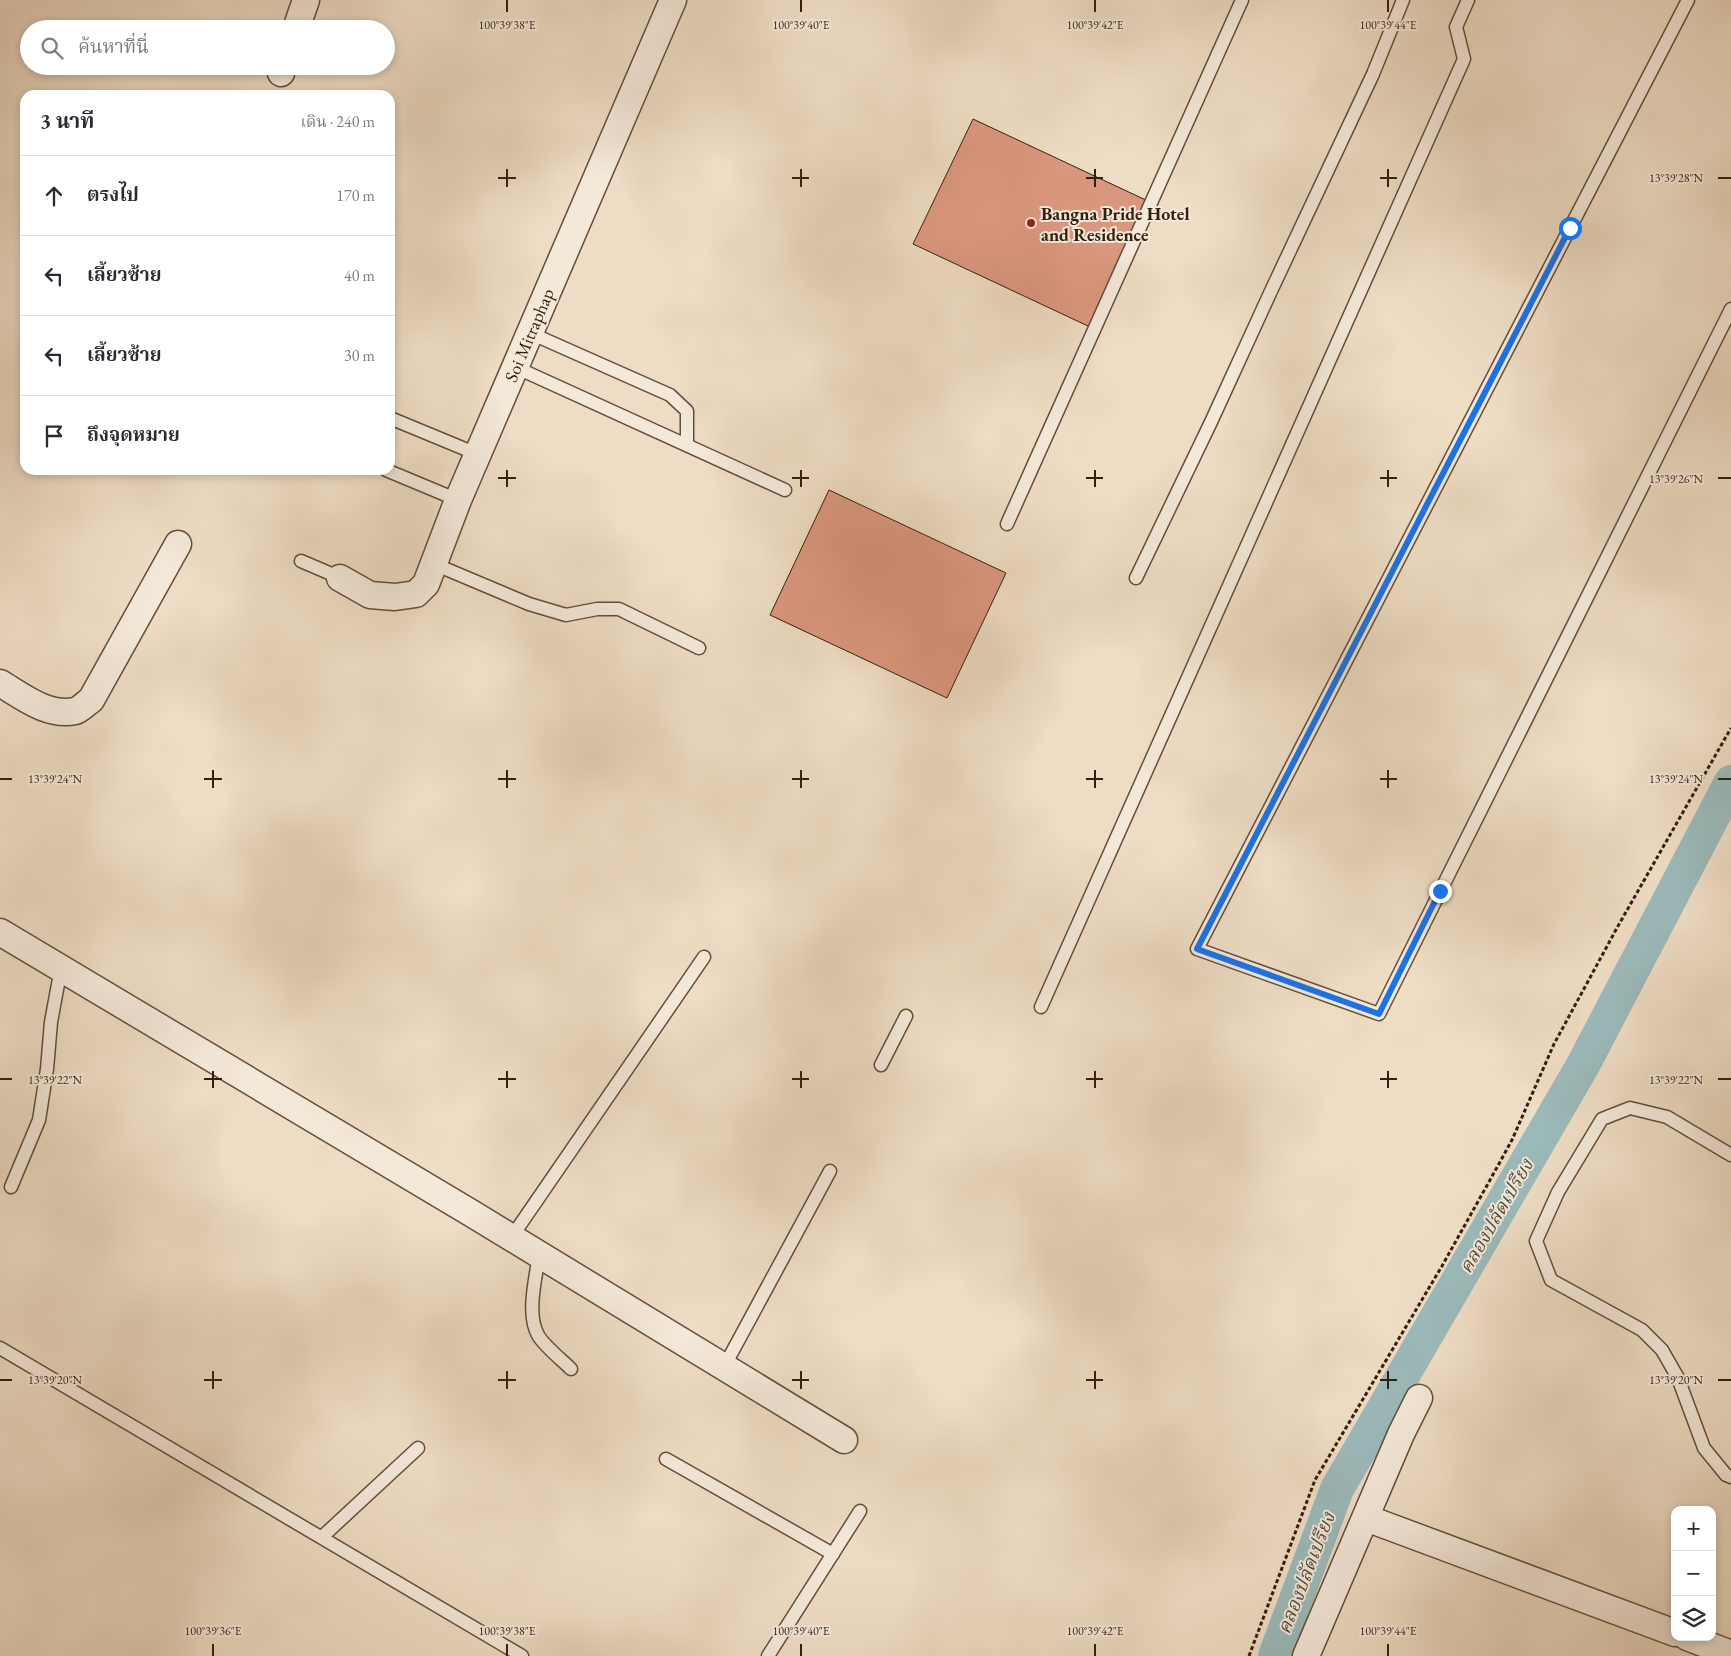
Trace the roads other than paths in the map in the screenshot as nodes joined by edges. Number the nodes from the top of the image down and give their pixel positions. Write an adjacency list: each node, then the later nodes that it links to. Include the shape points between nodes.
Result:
1 (306, 0): 7 (street)
2 (673, 0): 9 (street, Soi Mitraphap)
3 (1242, 0): 17 (lane)
4 (1403, 0): 22 (lane, via 1369,83)
5 (1468, 0): 28 (lane, via 1456,27 1464,59)
6 (1688, 0): 8 (lane, via 1197,949 1379,1014)
7 (299, 20)
8 (1731, 309)
9 (530, 333): 10 (street, Soi Mitraphap); 12 (lane, via 670,395 687,411)
10 (515, 367): 12 (lane); 13 (street, Soi Mitraphap)
11 (395, 420): 13 (lane)
12 (687, 445): 15 (lane)
13 (477, 454): 16 (street, Soi Mitraphap)
14 (395, 474): 16 (lane)
15 (785, 490)
16 (458, 500): 20 (street, Soi Mitraphap)
17 (1007, 524)
18 (178, 544): 24 (street, via 91,700 76,711 57,711 38,706)
19 (301, 561): 21 (lane)
20 (434, 564): 21 (street, Soi Mitraphap, via 426,584 416,594 395,597 370,595); 23 (lane, via 529,604 566,615 619,609)
21 (335, 576)
22 (1136, 578)
23 (698, 648)
24 (0, 683)
25 (0, 932): 27 (street)
26 (704, 957): 34 (lane)
27 (61, 968): 33 (lane, via 39,1120); 34 (street)
28 (1041, 1007)
29 (906, 1016): 30 (lane)
30 (881, 1065)
31 (1731, 1155): 43 (lane, via 1667,1117 1630,1108 1602,1119 1558,1192 1536,1240 1551,1280 1642,1330 1662,1350 1678,1378 1704,1448)
32 (830, 1171): 37 (lane)
33 (11, 1188)
34 (511, 1238): 35 (street)
35 (539, 1255): 37 (street); 38 (lane, via 533,1320 538,1336)
36 (0, 1348): 46 (lane)
37 (724, 1367): 40 (street)
38 (570, 1369)
39 (1419, 1398): 45 (street)
40 (844, 1440)
41 (418, 1448): 46 (lane)
42 (666, 1459): 47 (lane)
43 (1731, 1477)
44 (860, 1511): 47 (lane)
45 (1366, 1518): 48 (street); 53 (street)
46 (322, 1538): 51 (lane)
47 (833, 1554): 52 (lane)
48 (1671, 1632)
49 (1697, 1641): 50 (street)
50 (1731, 1654)
51 (522, 1656)
52 (768, 1656)
53 (1306, 1656)

